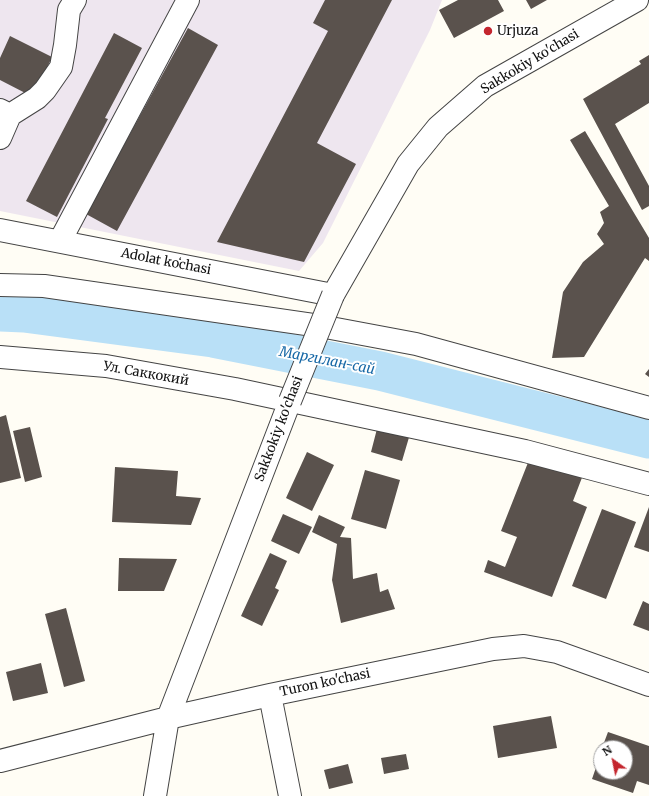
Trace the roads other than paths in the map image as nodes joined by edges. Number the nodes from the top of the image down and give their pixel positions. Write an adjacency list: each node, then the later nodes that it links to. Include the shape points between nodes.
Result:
1 (75, 0): 4 (street, via 69,10 60,67 37,98)
2 (188, 0): 7 (street)
3 (637, 0): 9 (street, Sakkokiy ko'chasi, via 485,86 438,127 408,164)
4 (5, 113): 5 (street)
5 (0, 138)
6 (0, 230): 7 (street, Adolat koʻchasi)
7 (60, 241): 9 (street, Adolat koʻchasi)
8 (0, 285): 10 (street, via 44,286)
9 (332, 294): 10 (street, Sakkokiy ko'chasi, bridge)
10 (320, 326): 12 (street, Sakkokiy ko'chasi, bridge); 13 (street, via 416,344)
11 (0, 357): 12 (street, Ул. Саккокий, via 106,366)
12 (290, 401): 14 (street, Ул. Саккокий, via 525,451); 17 (street, Sakkokiy ko'chasi)
13 (649, 408)
14 (649, 484)
15 (649, 685): 16 (street, Turon ko'chasi, via 557,652 524,646 492,649)
16 (270, 694): 17 (street, Turon ko'chasi); 20 (street)
17 (168, 718): 18 (street, Turon ko'chasi); 19 (street, Sakkokiy ko'chasi)
18 (0, 761)
19 (155, 796)
20 (290, 796)

